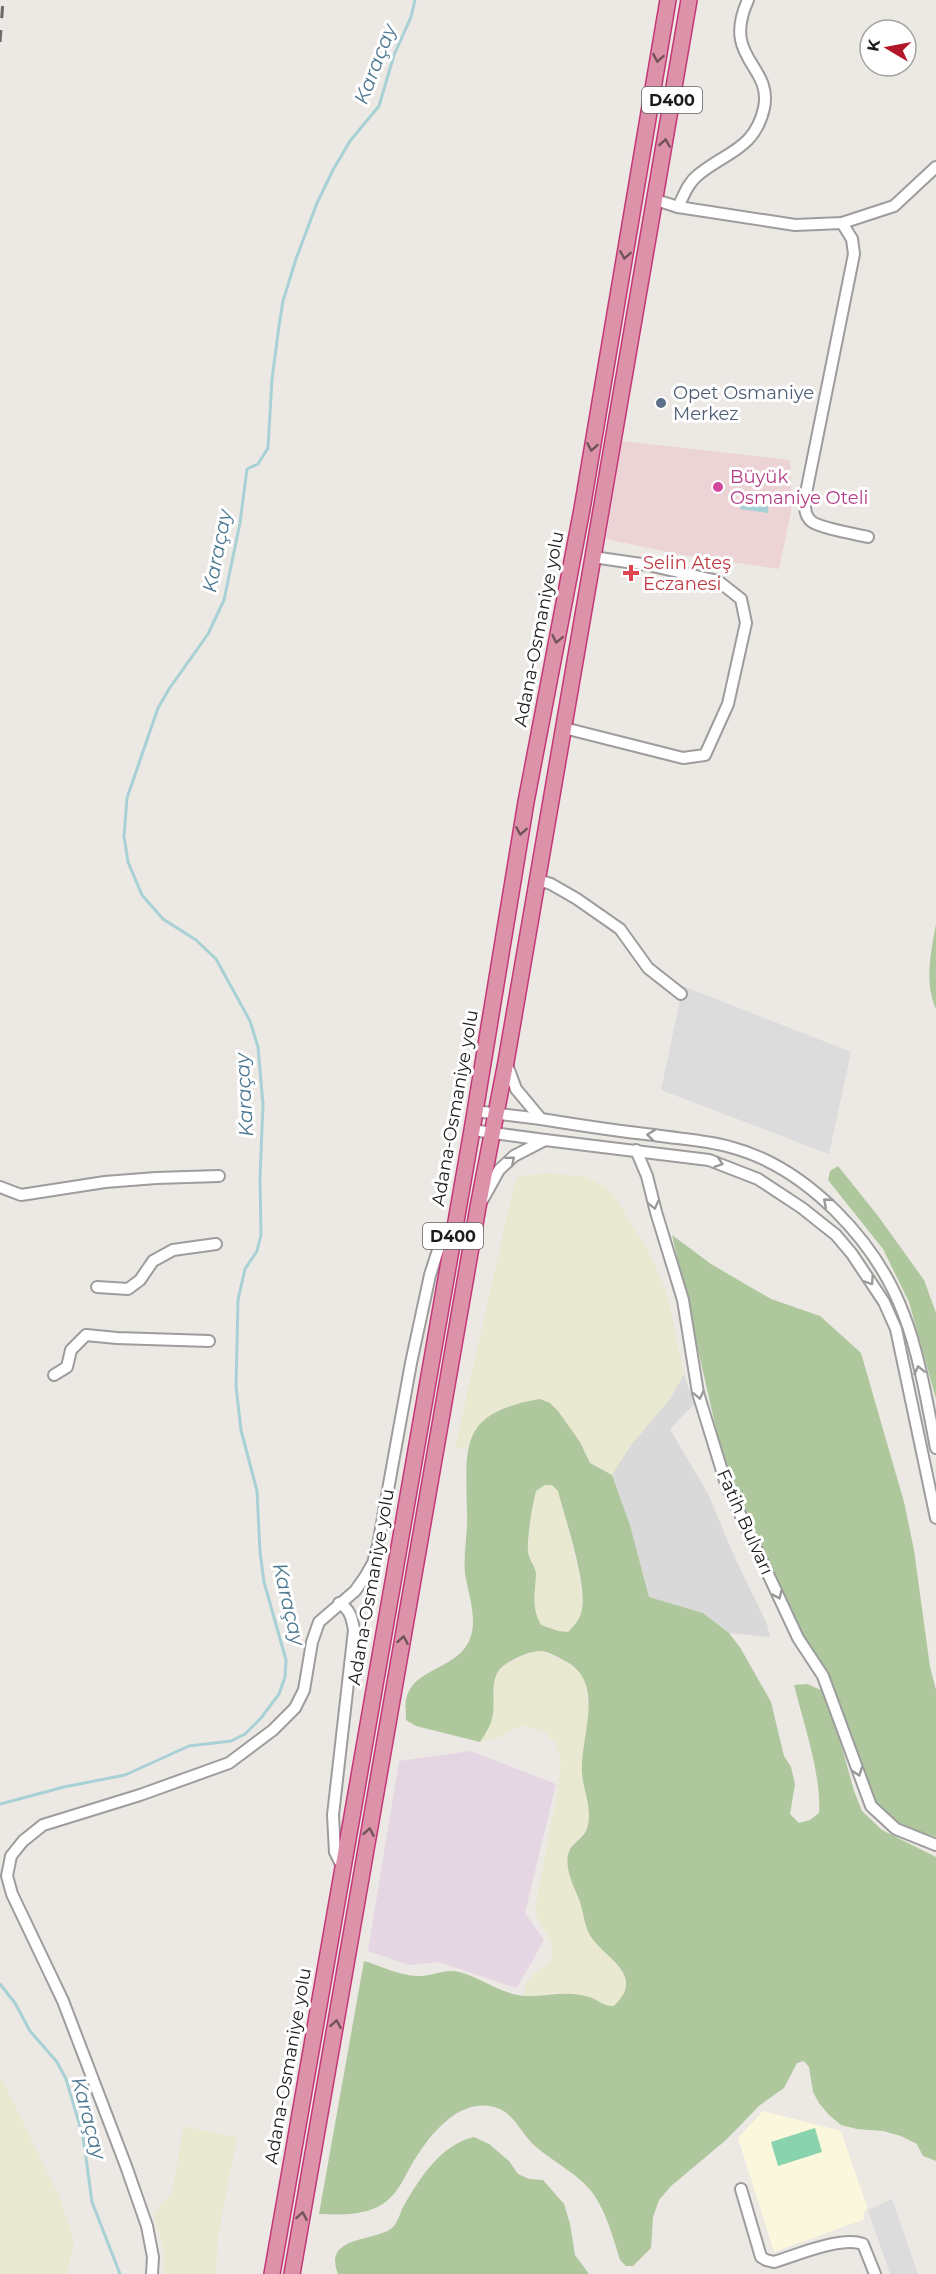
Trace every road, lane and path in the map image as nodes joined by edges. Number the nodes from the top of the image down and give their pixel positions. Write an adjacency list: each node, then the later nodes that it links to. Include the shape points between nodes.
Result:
1 (668, 0): 14 (highway, Adana-Osmaniye yolu / D400, one-way to 14)
2 (689, 0): 5 (highway, D400, one-way to 2)
3 (748, 0): 6 (street, via 739,32 744,54 765,87 757,130 743,147 698,175 688,185)
4 (936, 167): 7 (street, via 894,206)
5 (656, 200): 6 (street); 9 (highway, D400)
6 (678, 207): 7 (street, via 795,225)
7 (842, 223): 8 (street, via 852,239 854,254 804,498 805,511 809,520 817,524)
8 (868, 537)
9 (593, 557): 10 (highway, D400); 10 (street, via 718,581 741,599 746,623 728,704 705,755 683,758)
10 (564, 728): 11 (highway, D400)
11 (538, 879): 12 (street, via 577,899 620,929 648,968); 13 (highway, D400)
12 (681, 994)
13 (506, 1062): 15 (highway, D400); 16 (street, via 516,1089)
14 (475, 1111): 15 (street); 17 (highway, Adana-Osmaniye yolu / D400)
15 (497, 1113): 16 (street); 18 (highway, D400)
16 (541, 1119): 29 (street, one-way to 16, via 914,1348 898,1299 868,1249 846,1220 823,1199 762,1158 729,1146)
17 (472, 1130): 18 (street); 24 (highway, Adana-Osmaniye yolu / D400)
18 (494, 1133): 19 (street); 23 (highway, D400)
19 (545, 1140): 20 (street); 23 (street, one-way to 19, via 499,1170 514,1155)
20 (636, 1150): 30 (street, one-way to 30, via 709,1160 758,1179 836,1235 852,1254 885,1302 896,1329); 32 (street, Fatih Bulvarı, one-way to 32, via 683,1300 698,1393 726,1484 794,1628 824,1676 871,1806 896,1829)
21 (219, 1176): 22 (street, via 105,1182 21,1195)
22 (0, 1187)
23 (478, 1208): 37 (highway, D400, one-way to 23)
24 (455, 1224): 31 (street, via 440,1244 430,1275 373,1563 355,1591); 33 (highway, Adana-Osmaniye yolu / D400)
25 (216, 1244): 26 (street, via 174,1250 153,1261 128,1289)
26 (97, 1287)
27 (209, 1341): 28 (street, via 86,1335 71,1350 67,1367)
28 (54, 1375)
29 (936, 1448)
30 (936, 1518)
31 (339, 1603): 33 (street, via 346,1606 354,1630 333,1815 335,1851); 35 (street, via 319,1622 304,1690 295,1708 273,1730 229,1763 43,1825 10,1856 7,1876 12,1894 63,2001 147,2226)
32 (936, 1845)
33 (342, 1866): 36 (highway, Adana-Osmaniye yolu / D400)
34 (741, 2189): 38 (street, via 761,2256 766,2260 774,2262 855,2241 863,2244)
35 (152, 2274)
36 (272, 2274)
37 (292, 2274)
38 (876, 2274)

